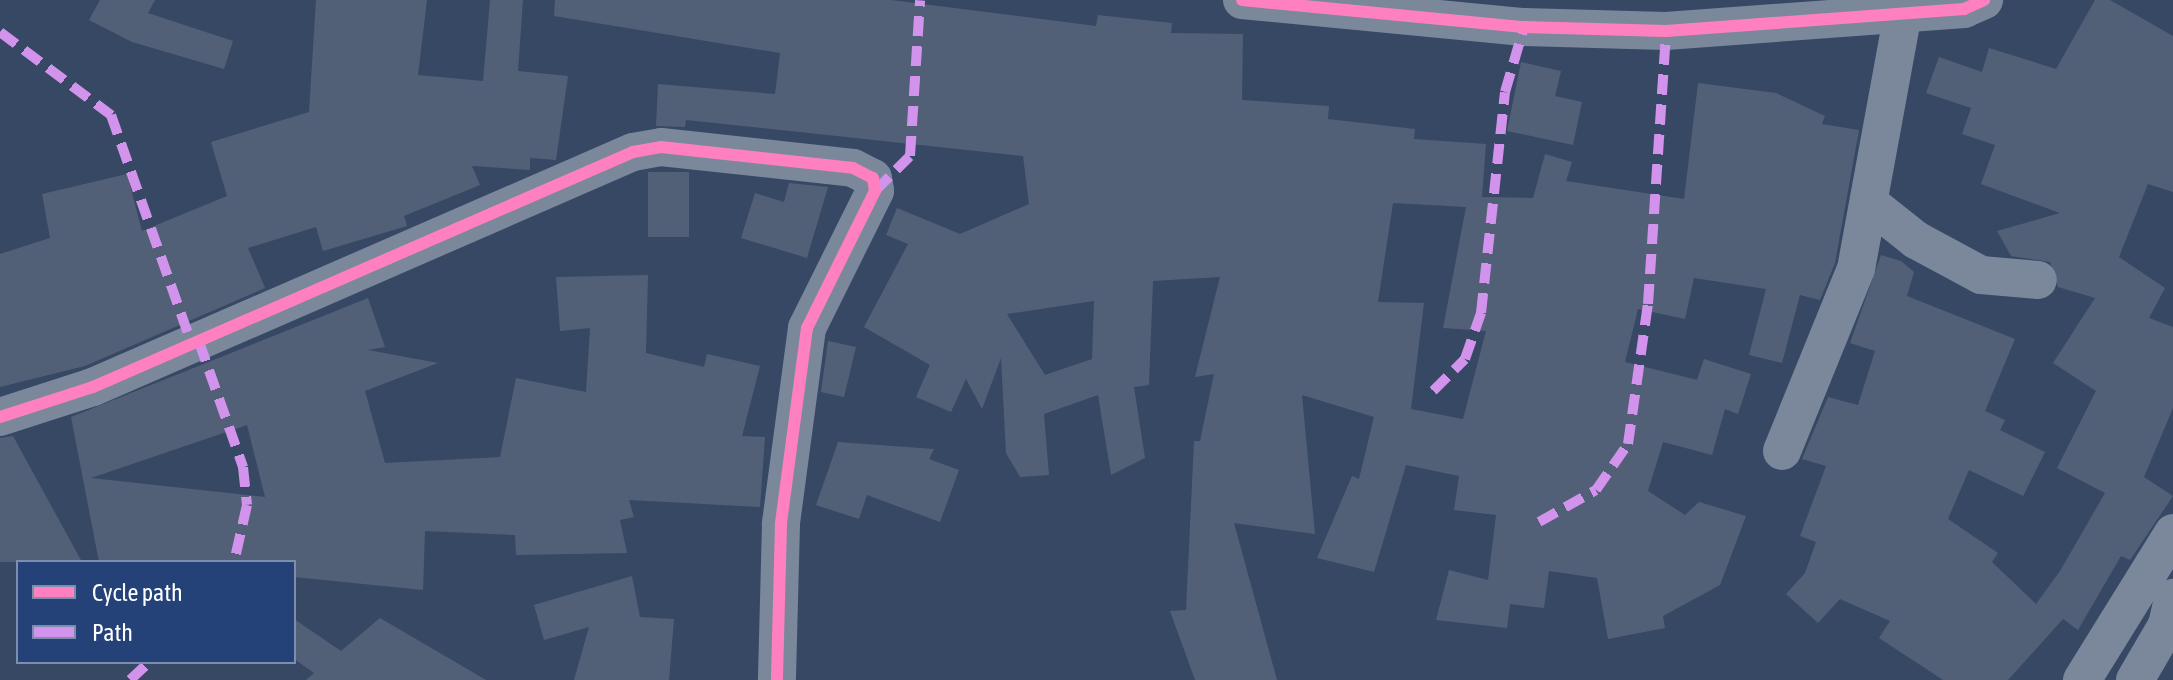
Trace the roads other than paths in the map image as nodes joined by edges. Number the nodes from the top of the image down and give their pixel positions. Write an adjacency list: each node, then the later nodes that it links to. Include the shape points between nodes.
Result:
1 (1242, 0): 4 (street, via 1524,27)
2 (1984, 0): 3 (street)
3 (1899, 7): 4 (street); 5 (street)
4 (1694, 14)
5 (1872, 205): 6 (street, via 1916,240 1981,275); 8 (street, via 1837,323)
6 (2038, 280)
7 (0, 417): 11 (street, via 93,387 633,152 661,147 853,168 873,178 875,191 807,328 781,524)
8 (1782, 451)
9 (2172, 544): 12 (street)
10 (2173, 598): 13 (street, via 2167,625)
11 (777, 680)
12 (2082, 680)
13 (2135, 680)

